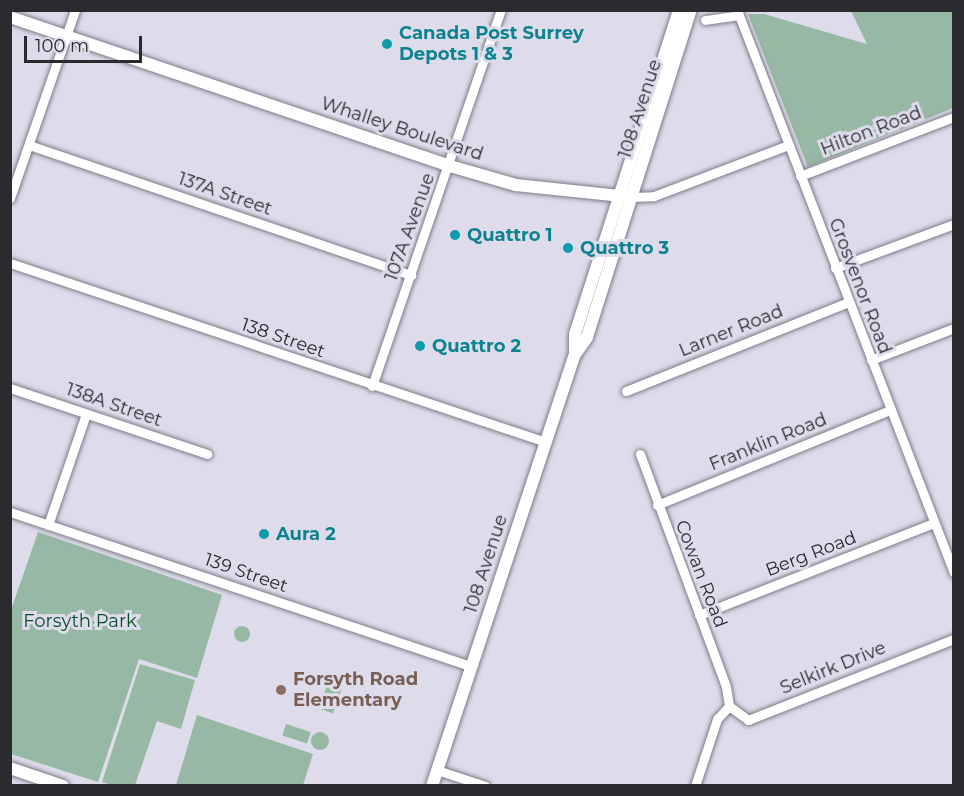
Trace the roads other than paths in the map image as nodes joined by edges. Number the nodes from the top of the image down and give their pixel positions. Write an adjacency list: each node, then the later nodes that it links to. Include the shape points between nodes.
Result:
1 (75, 10): 8 (street)
2 (501, 10): 12 (street, 107A Avenue)
3 (679, 10): 14 (main road, 108 Avenue)
4 (691, 10): 15 (main road, 108 Avenue)
5 (738, 13): 7 (street); 11 (street, Grosvenor Road)
6 (10, 17): 8 (main road, Whalley Boulevard)
7 (705, 20)
8 (66, 35): 10 (street); 12 (main road, Whalley Boulevard)
9 (954, 117): 13 (street, Hilton Road)
10 (29, 145): 16 (street); 20 (street, 137A Street)
11 (788, 145): 13 (street, Grosvenor Road); 15 (street, Whalley Boulevard, via 654,196)
12 (450, 166): 14 (main road, Whalley Boulevard, via 516,185); 20 (street, 107A Avenue)
13 (800, 176): 19 (street, Grosvenor Road)
14 (618, 197): 15 (main road, Whalley Boulevard); 23 (main road, 108 Avenue, via 575,334)
15 (631, 197): 23 (main road, 108 Avenue, via 586,337)
16 (10, 198)
17 (954, 224): 19 (street)
18 (10, 263): 25 (street, 138 Street)
19 (835, 268): 21 (street, Grosvenor Road)
20 (411, 275): 25 (street, 107A Avenue)
21 (848, 302): 24 (street, Grosvenor Road); 27 (street, Larner Road)
22 (954, 328): 24 (street)
23 (575, 354): 30 (main road, 108 Avenue)
24 (871, 360): 28 (street, Grosvenor Road)
25 (372, 386): 30 (street, 138 Street)
26 (10, 388): 29 (street, 138A Street)
27 (626, 391)
28 (890, 410): 33 (street, Franklin Road); 35 (street, Grosvenor Road)
29 (86, 414): 31 (street, 138A Street); 36 (street)
30 (546, 442): 40 (main road, 108 Avenue)
31 (207, 454)
32 (640, 454): 33 (street, Cowan Road)
33 (657, 505): 38 (street, Cowan Road)
34 (10, 512): 36 (street, 139 Street)
35 (934, 523): 37 (street, Grosvenor Road); 38 (street, Berg Road)
36 (48, 525): 40 (street, 139 Street)
37 (954, 573)
38 (699, 615): 41 (street, Cowan Road)
39 (954, 639): 41 (street, Selkirk Drive, via 748,720)
40 (471, 666): 43 (main road, 108 Avenue)
41 (729, 706): 47 (street, via 717,719)
42 (10, 768): 44 (main road)
43 (437, 770): 45 (main road, 108 Avenue); 46 (street)
44 (63, 786)
45 (432, 786)
46 (485, 786)
47 (695, 786)

